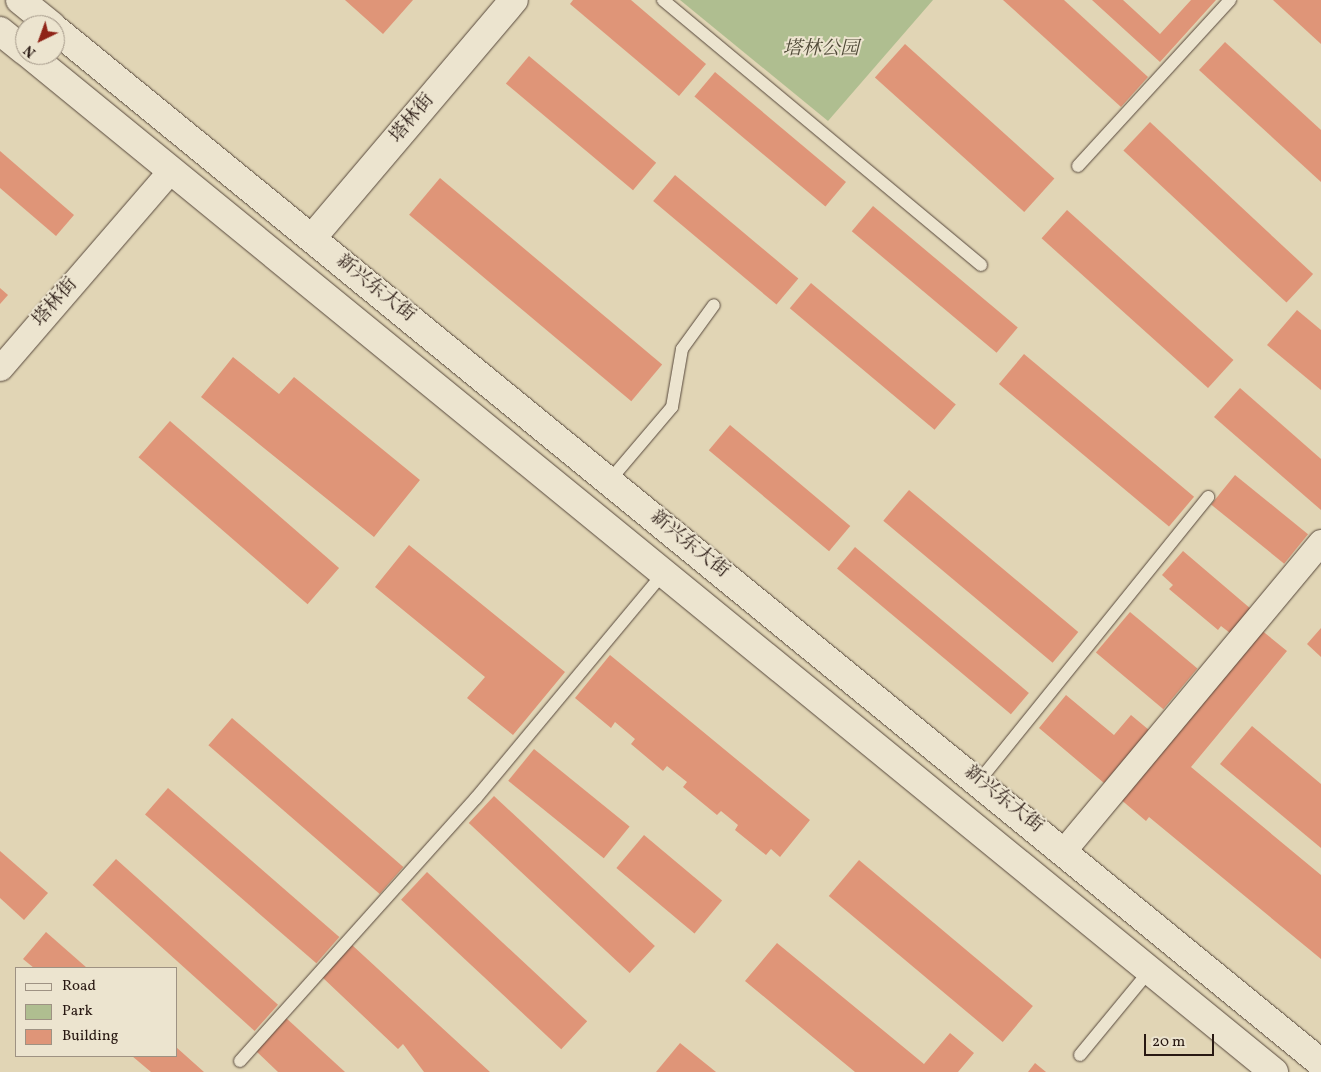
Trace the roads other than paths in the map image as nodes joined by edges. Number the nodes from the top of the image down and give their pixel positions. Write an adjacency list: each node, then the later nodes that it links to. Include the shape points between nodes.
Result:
1 (20, 0): 5 (main road)
2 (514, 0): 12 (main road, 塔林街)
3 (663, 0): 13 (lane)
4 (1230, 0): 10 (lane)
5 (39, 15)
6 (0, 31): 8 (main road)
7 (65, 36): 12 (main road, 新兴东大街)
8 (15, 43)
9 (42, 65): 11 (main road, 新兴东大街)
10 (1078, 166)
11 (171, 170): 15 (street, 塔林街); 19 (main road, 新兴东大街)
12 (312, 238): 16 (main road, 新兴东大街)
13 (981, 265)
14 (714, 305): 16 (lane, via 682,349 672,407)
15 (0, 368)
16 (610, 480): 20 (main road, 新兴东大街)
17 (1208, 497): 20 (lane)
18 (1321, 542): 21 (street)
19 (664, 572): 22 (main road, 新兴东大街); 24 (lane, via 476,798)
20 (979, 781): 21 (main road, 新兴东大街)
21 (1064, 850): 25 (main road, 新兴东大街)
22 (1150, 970): 23 (lane); 26 (main road, 新兴东大街)
23 (1080, 1055)
24 (240, 1061)
25 (1321, 1063)
26 (1274, 1072)

